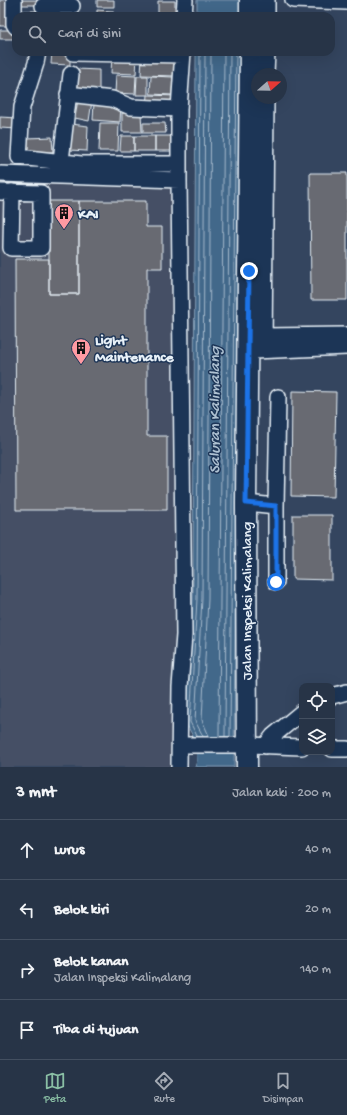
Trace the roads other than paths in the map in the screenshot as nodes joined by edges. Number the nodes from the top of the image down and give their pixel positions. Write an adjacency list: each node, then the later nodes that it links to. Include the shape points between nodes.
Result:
1 (14, 0): 9 (street)
2 (185, 0): 10 (street)
3 (250, 0): 11 (main road)
4 (267, 0): 12 (street)
5 (292, 0): 6 (street)
6 (347, 2)
7 (43, 7): 8 (street)
8 (72, 7)
9 (14, 12)
10 (184, 12)
11 (250, 12)
12 (267, 12)
13 (37, 56): 23 (street, via 22,107 19,157)
14 (183, 56): 21 (street)
15 (250, 56): 22 (main road, Jalan Inspeksi Kalimalang)
16 (266, 56): 17 (street)
17 (266, 68)
18 (71, 74): 19 (street)
19 (68, 94): 21 (street, via 112,99 131,107); 23 (street)
20 (265, 104): 22 (street)
21 (179, 109): 24 (street)
22 (258, 136): 28 (main road, Jalan Inspeksi Kalimalang)
23 (61, 161): 24 (street, via 81,164)
24 (179, 164): 26 (street)
25 (0, 174): 26 (street)
26 (179, 180): 38 (street, via 184,627 180,687)
27 (347, 335): 28 (street)
28 (259, 346): 29 (street); 31 (main road, Jalan Inspeksi Kalimalang)
29 (347, 347)
30 (278, 397): 32 (street)
31 (246, 503): 32 (street); 37 (main road, Jalan Inspeksi Kalimalang)
32 (276, 506): 33 (street)
33 (276, 582)
34 (347, 692): 35 (street)
35 (335, 695)
36 (299, 714): 37 (street, via 273,736)
37 (250, 745): 38 (street); 39 (street); 43 (main road, Jalan Inspeksi Kalimalang)
38 (185, 746): 42 (street)
39 (299, 747)
40 (335, 749): 41 (street)
41 (347, 749)
42 (179, 767)
43 (247, 767)

